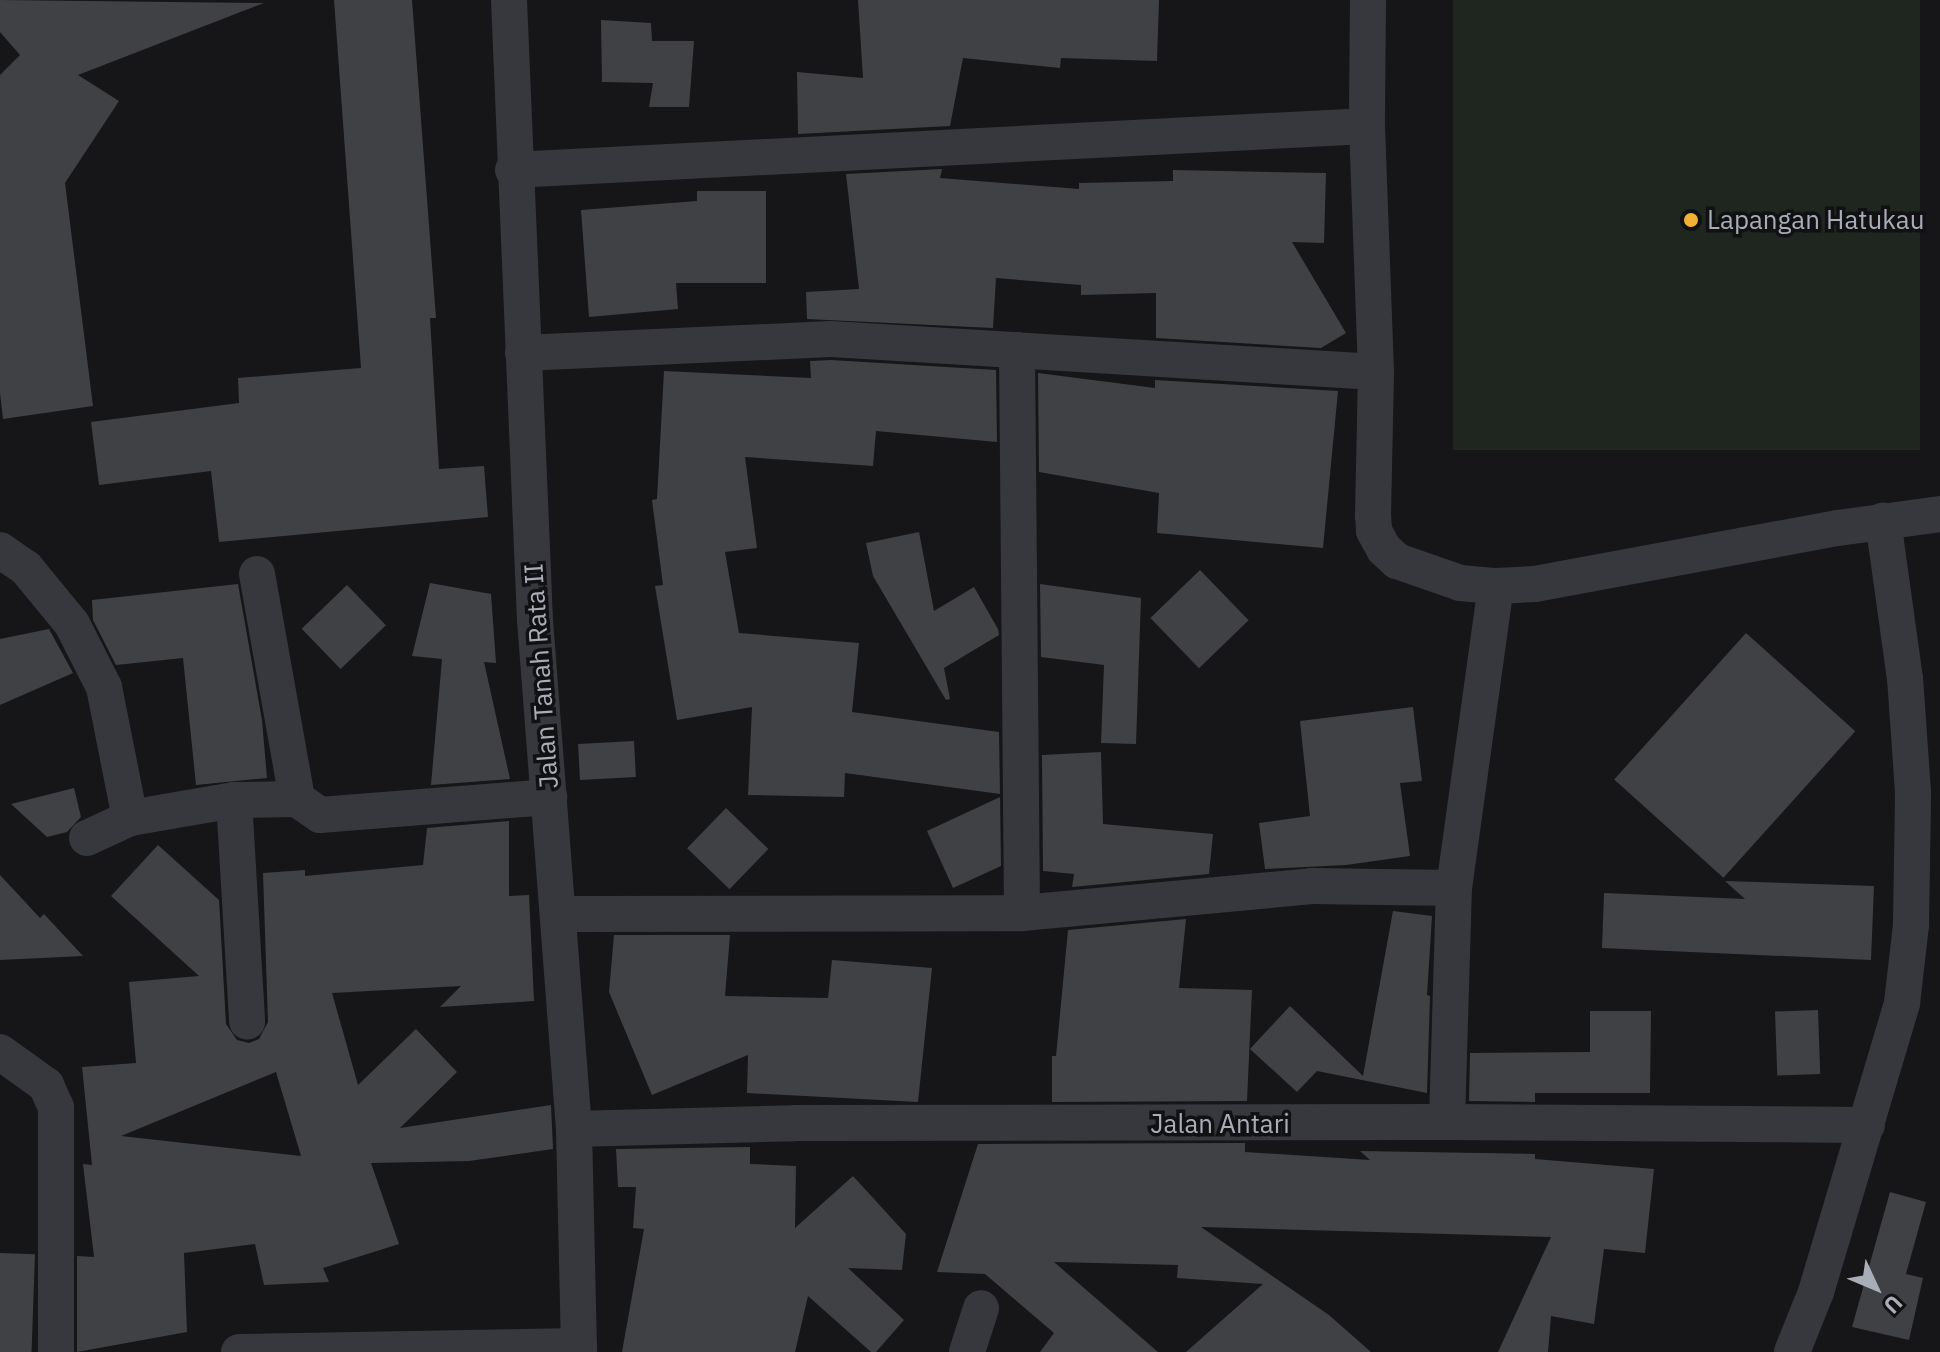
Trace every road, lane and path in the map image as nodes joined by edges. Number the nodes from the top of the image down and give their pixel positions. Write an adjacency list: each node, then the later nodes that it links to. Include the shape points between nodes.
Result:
1 (509, 0): 4 (street, Jalan Tanah Rata II)
2 (1368, 0): 3 (street)
3 (1367, 126): 4 (street); 7 (street)
4 (513, 170): 6 (street, Jalan Tanah Rata II)
5 (1017, 350): 6 (street, via 831,339); 7 (street); 19 (street)
6 (523, 353): 13 (street, Jalan Tanah Rata II)
7 (1376, 372): 12 (street, via 1373,515 1384,549 1415,569 1460,583)
8 (1936, 506): 9 (street)
9 (1883, 521): 12 (street, via 1535,584); 21 (street, via 1905,679 1915,883)
10 (0, 550): 16 (street, via 26,568 72,624 104,687)
11 (257, 574): 14 (street)
12 (1496, 586): 18 (street)
13 (549, 797): 14 (street, via 320,815); 20 (street, Jalan Tanah Rata II)
14 (297, 799): 15 (street)
15 (234, 800): 16 (street); 22 (street)
16 (130, 818): 17 (street)
17 (87, 838)
18 (1454, 888): 19 (street, via 1312,886); 24 (street)
19 (1022, 913): 20 (street)
20 (558, 914): 26 (street, Jalan Tanah Rata II)
21 (1926, 925): 25 (street)
22 (247, 1022)
23 (0, 1052): 29 (street, via 46,1085 56,1107)
24 (1447, 1122): 25 (street, Jalan Antari); 26 (street, Jalan Antari, via 796,1123)
25 (1867, 1125): 32 (street)
26 (574, 1129): 28 (street, Jalan Tanah Rata II)
27 (981, 1308): 31 (street)
28 (579, 1349): 30 (street)
29 (56, 1352)
30 (239, 1352)
31 (967, 1352)
32 (1792, 1352)

